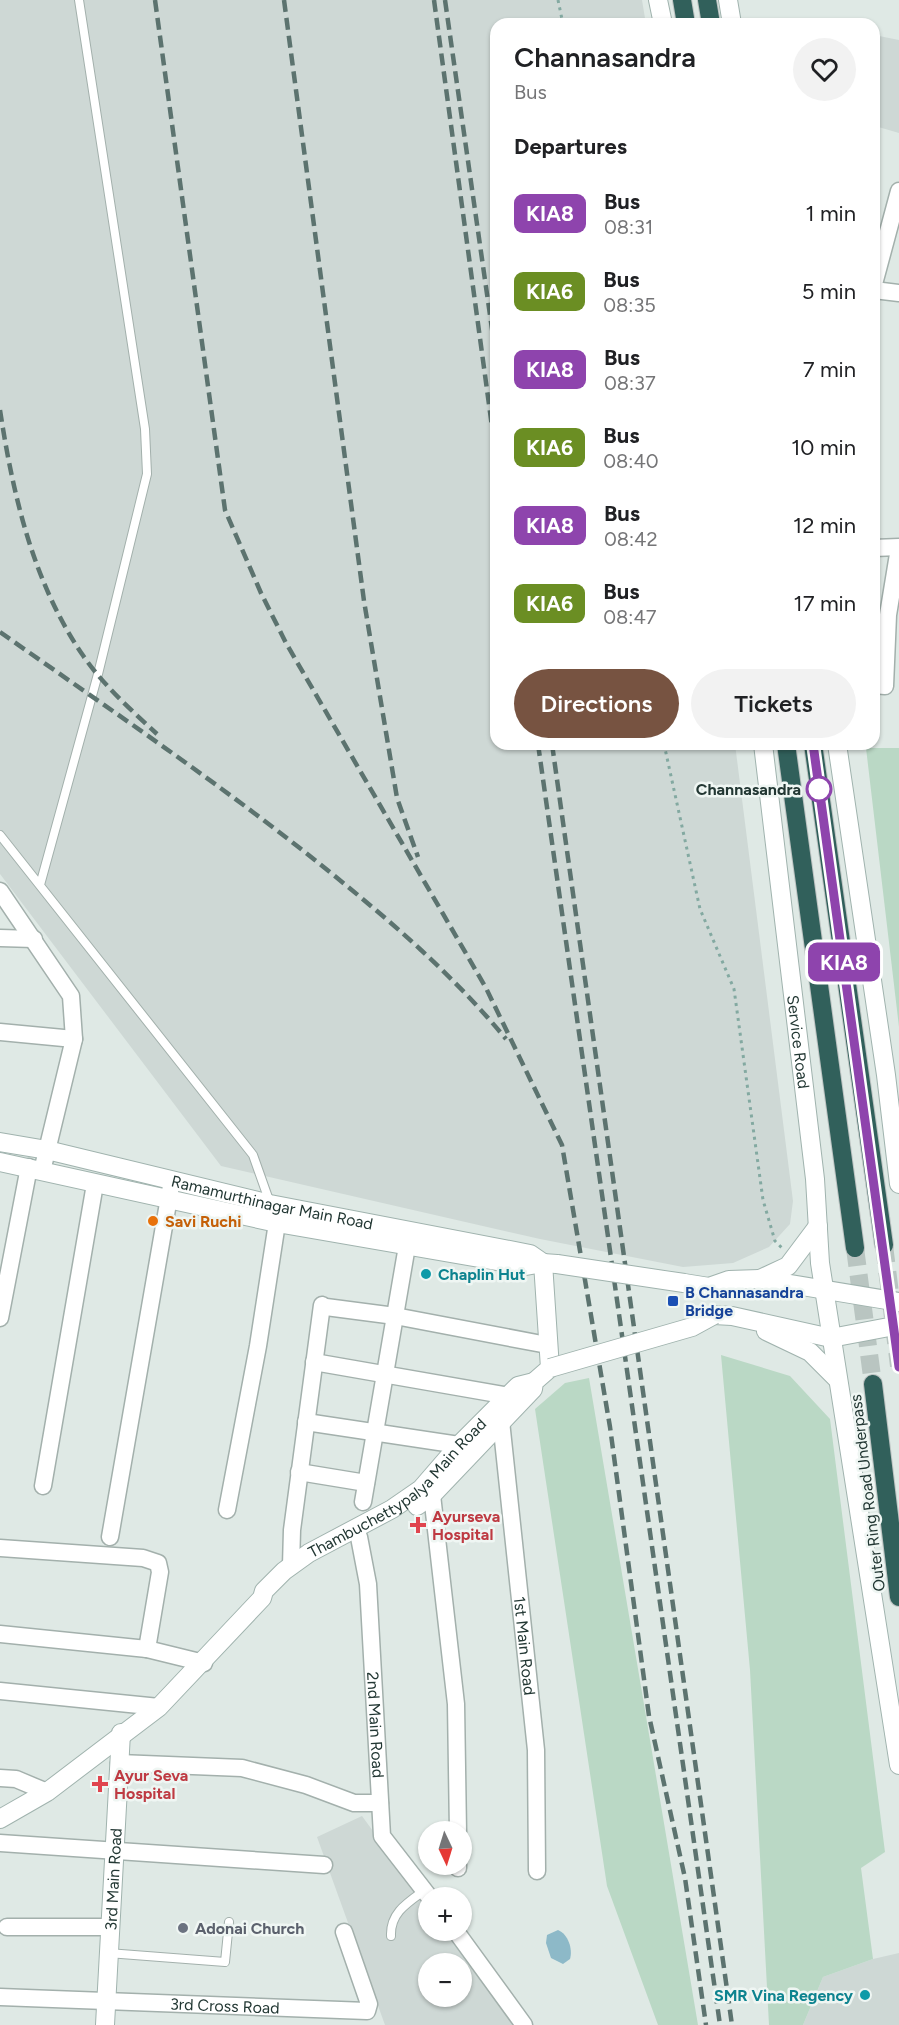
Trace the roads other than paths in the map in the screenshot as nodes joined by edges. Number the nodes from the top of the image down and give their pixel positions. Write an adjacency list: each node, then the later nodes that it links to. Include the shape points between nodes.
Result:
1 (79, 0): 22 (lane, via 145,429 147,474 99,674)
2 (658, 0): 6 (main road)
3 (682, 0): 7 (highway)
4 (707, 0): 8 (highway)
5 (728, 0): 9 (main road)
6 (662, 18)
7 (685, 18)
8 (710, 18)
9 (731, 18)
10 (899, 191): 11 (street)
11 (880, 262)
12 (880, 291): 13 (street)
13 (899, 293)
14 (880, 548): 15 (street)
15 (899, 548): 16 (street, via 888,615)
16 (886, 686)
17 (764, 750): 39 (main road, Service Road)
18 (787, 750): 42 (highway)
19 (814, 750): 40 (highway)
20 (838, 750): 28 (main road)
21 (0, 835): 22 (lane)
22 (40, 885): 37 (lane, via 253,1155)
23 (0, 891): 25 (street)
24 (0, 938): 25 (street)
25 (34, 939): 27 (street, via 71,996)
26 (0, 1032): 27 (street)
27 (74, 1039): 30 (street)
28 (892, 1071): 35 (main road)
29 (0, 1142): 30 (main road, Ramamurthinagar Main Road)
30 (47, 1150): 32 (street); 33 (main road, Ramamurthinagar Main Road)
31 (0, 1162): 32 (main road, Ramamurthinagar Main Road)
32 (35, 1169): 34 (main road, Ramamurthinagar Main Road); 49 (street)
33 (172, 1180): 36 (street); 37 (main road, Ramamurthinagar Main Road)
34 (95, 1184): 36 (main road, Ramamurthinagar Main Road); 65 (street)
35 (899, 1184)
36 (169, 1200): 38 (main road, Ramamurthinagar Main Road); 69 (street)
37 (270, 1204): 38 (lane); 43 (main road, Ramamurthinagar Main Road, via 530,1254)
38 (277, 1223): 41 (main road, Ramamurthinagar Main Road); 68 (street)
39 (818, 1226): 44 (main road, via 788,1266); 45 (main road, Service Road)
40 (884, 1245)
41 (407, 1246): 43 (main road, Ramamurthinagar Main Road); 47 (street)
42 (855, 1248)
43 (547, 1268): 44 (main road, Ramamurthinagar Main Road, bridge, via 709,1287 729,1280); 52 (main road, via 538,1289); 55 (main road)
44 (759, 1279): 45 (main road, Ramamurthinagar Main Road)
45 (824, 1290): 46 (main road, Ramamurthinagar Main Road); 51 (main road, Service Road)
46 (899, 1302)
47 (395, 1316): 52 (street); 53 (street, via 324,1306); 54 (street)
48 (723, 1316): 51 (main road); 55 (main road, bridge); 56 (main road, via 810,1352)
49 (0, 1318)
50 (899, 1325): 51 (main road)
51 (831, 1338): 56 (main road, Service Road)
52 (542, 1344): 55 (main road)
53 (314, 1362): 54 (street); 60 (street)
54 (385, 1375): 58 (street); 61 (street)
55 (543, 1375): 58 (main road, Thambuchettypalya Main Road, via 518,1386); 59 (main road, Thambuchettypalya Main Road)
56 (837, 1379): 82 (main road, Service Road)
57 (873, 1384): 73 (highway, Outer Ring Road Underpass)
58 (509, 1395): 62 (main road, Thambuchettypalya Main Road)
59 (501, 1421): 66 (main road, Thambuchettypalya Main Road); 91 (street, 1st Main Road, via 536,1750)
60 (306, 1422): 61 (street); 63 (street)
61 (375, 1432): 62 (street); 64 (street)
62 (459, 1445): 72 (main road, Thambuchettypalya Main Road, via 421,1490)
63 (299, 1472): 64 (street); 72 (street)
64 (366, 1483): 67 (street)
65 (44, 1486)
66 (432, 1495): 70 (main road, Thambuchettypalya Main Road, via 400,1517); 87 (street, via 456,1704)
67 (363, 1502)
68 (227, 1510)
69 (110, 1537)
70 (359, 1537): 74 (main road, Thambuchettypalya Main Road, via 312,1564 273,1597); 85 (street, 2nd Main Road, via 369,1595)
71 (0, 1548): 76 (street, via 143,1558 158,1563 160,1572)
72 (291, 1566): 74 (main road, Thambuchettypalya Main Road, via 264,1591)
73 (899, 1597)
74 (262, 1598): 77 (main road, Thambuchettypalya Main Road)
75 (0, 1634): 76 (street)
76 (147, 1649): 77 (street)
77 (204, 1663): 79 (main road, Thambuchettypalya Main Road)
78 (0, 1691): 79 (street)
79 (159, 1707): 80 (main road, Thambuchettypalya Main Road)
80 (121, 1733): 81 (main road, 3rd Main Road); 84 (main road, Thambuchettypalya Main Road)
81 (119, 1763): 85 (street, via 242,1768 354,1803); 89 (main road, 3rd Main Road)
82 (899, 1765)
83 (0, 1778): 84 (street, via 16,1779)
84 (47, 1792): 86 (main road, Thambuchettypalya Main Road)
85 (380, 1803): 92 (street, 2nd Main Road, via 382,1836)
86 (0, 1819)
87 (458, 1821)
88 (0, 1843): 89 (street)
89 (115, 1849): 90 (street); 96 (main road, 3rd Main Road)
90 (324, 1865)
91 (537, 1871)
92 (422, 1887)
93 (418, 1900): 98 (lane, via 399,1911 390,1922)
94 (229, 1922): 100 (lane, via 225,1962)
95 (7, 1927): 96 (street)
96 (109, 1927): 100 (main road, 3rd Main Road)
97 (344, 1932): 102 (street, 3rd Cross Road, via 369,2004 367,2011)
98 (391, 1936)
99 (462, 1941): 104 (street)
100 (108, 1953): 102 (main road, 3rd Main Road)
101 (0, 1997): 102 (street, 3rd Cross Road)
102 (105, 2000): 103 (main road, 3rd Main Road)
103 (105, 2025)
104 (524, 2025)

